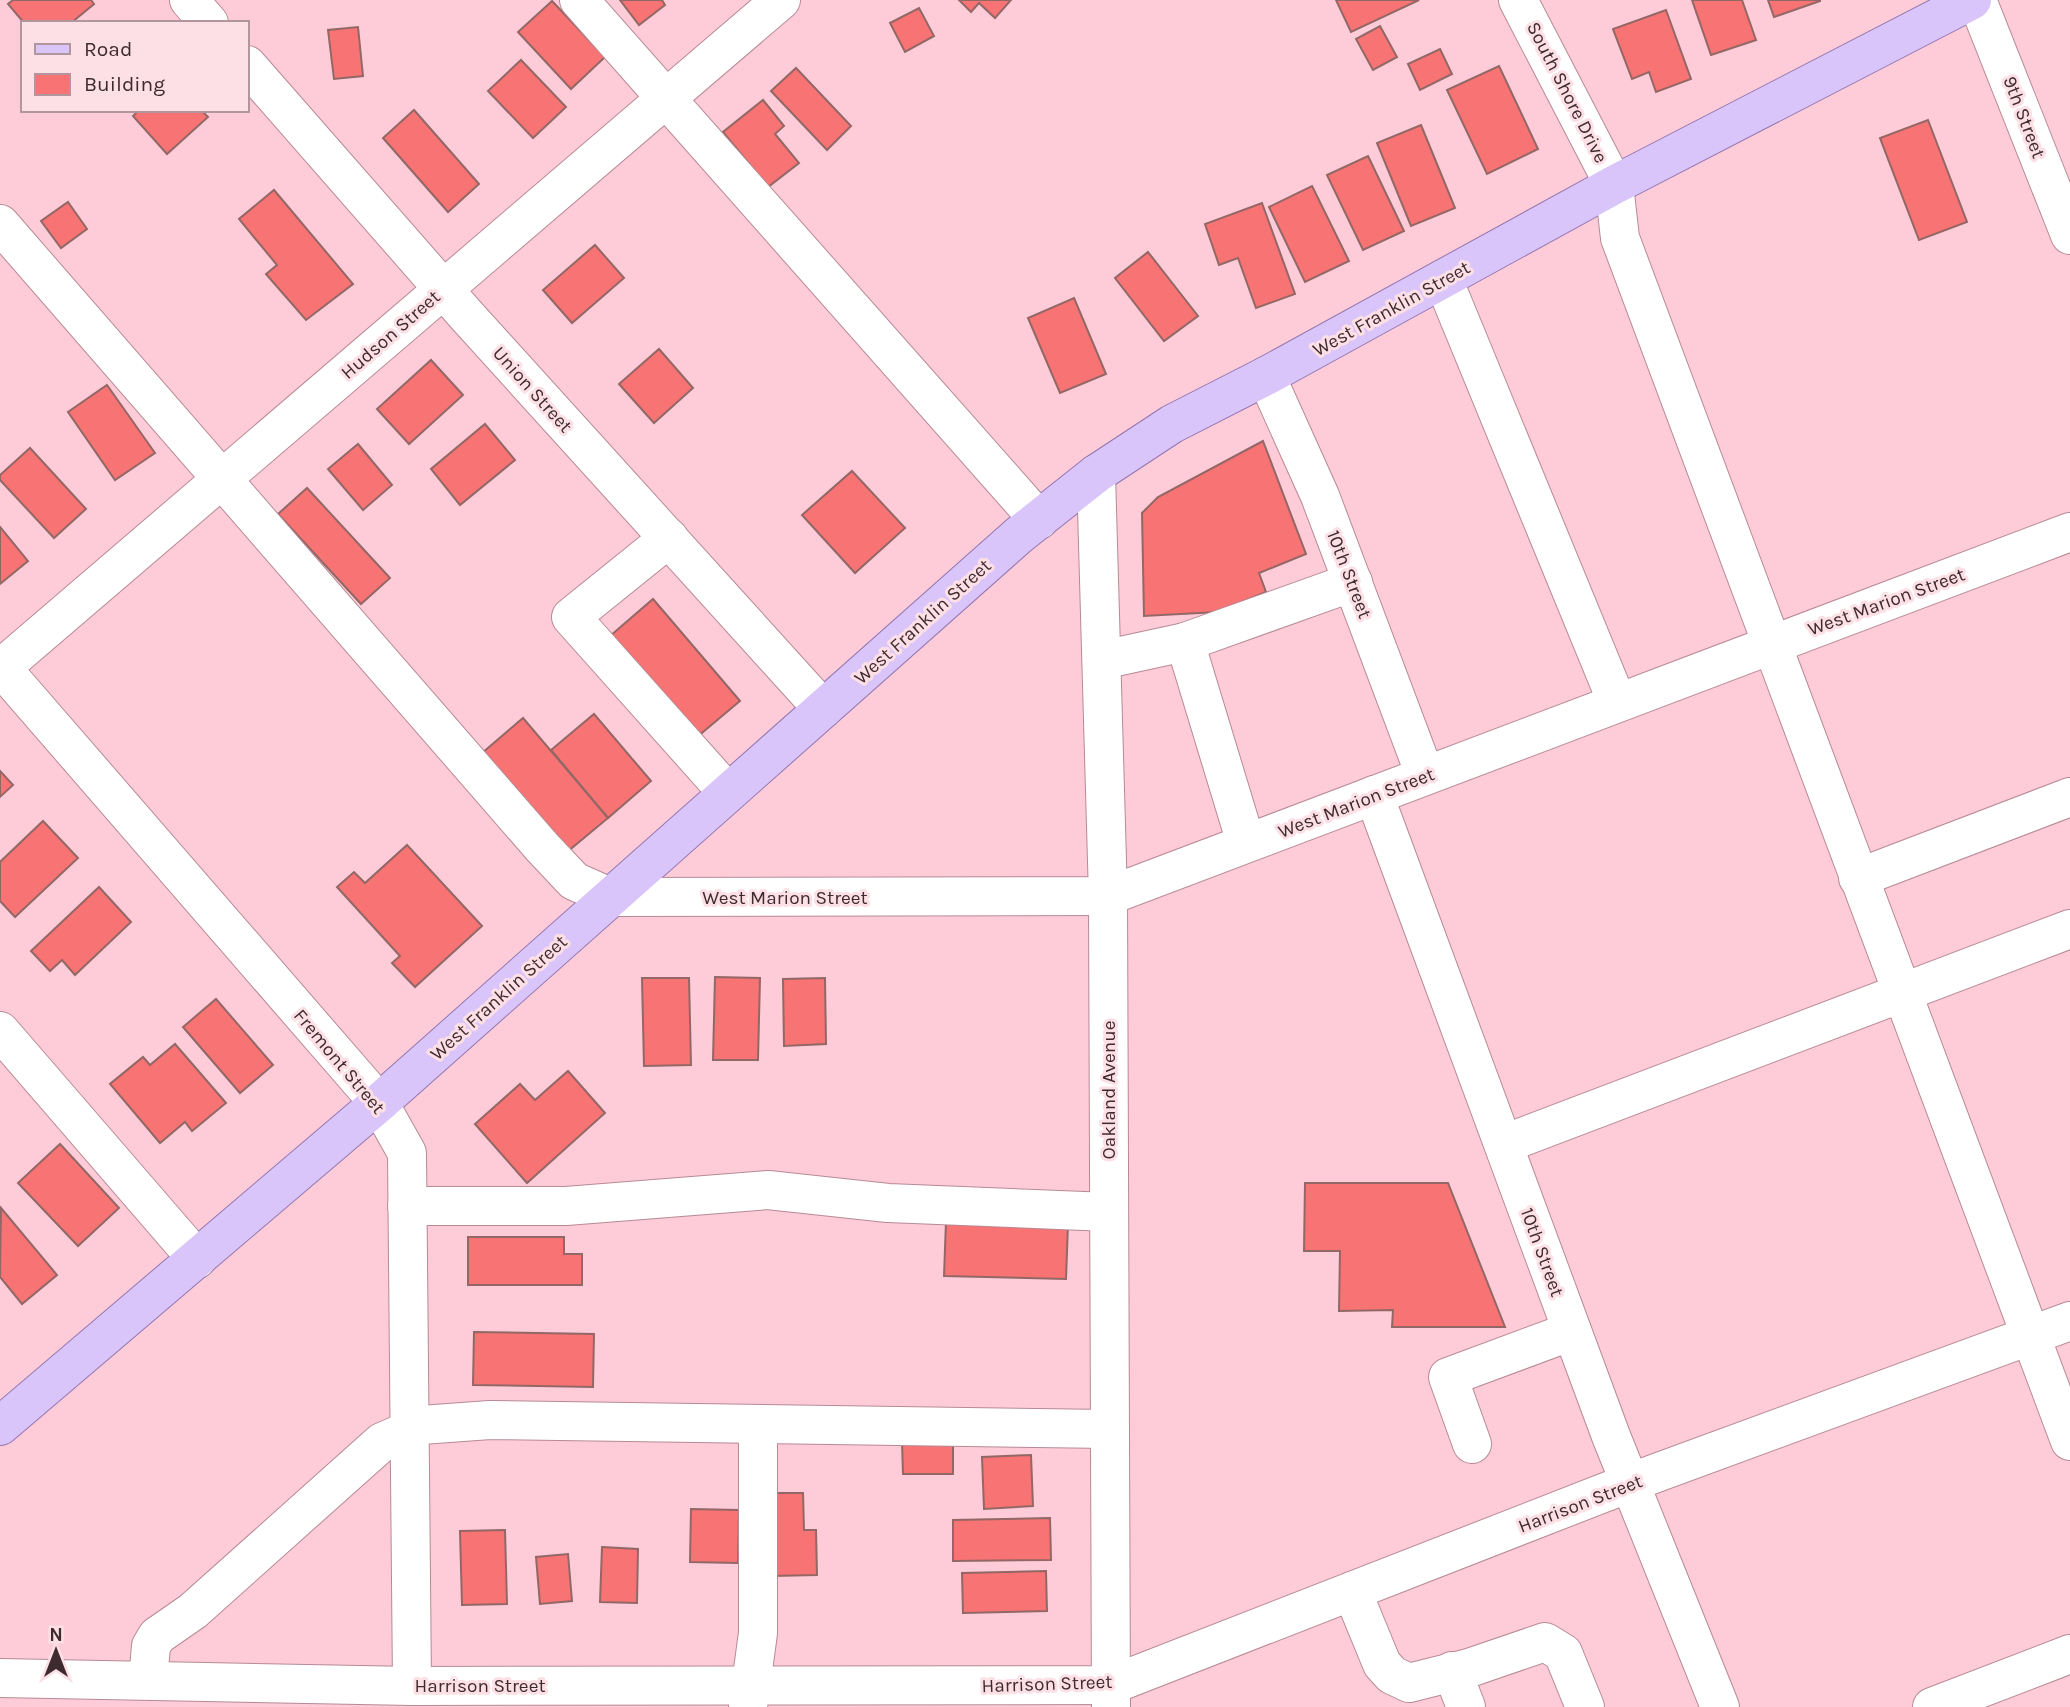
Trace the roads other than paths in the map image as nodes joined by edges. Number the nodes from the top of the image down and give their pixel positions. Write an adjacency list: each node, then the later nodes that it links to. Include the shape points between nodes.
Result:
1 (189, 0): 6 (street)
2 (579, 0): 8 (street)
3 (781, 0): 8 (street, Hudson Street)
4 (1518, 0): 9 (street, South Shore Drive)
5 (1974, 0): 9 (main road, West Franklin Street); 10 (street, 9th Street)
6 (207, 21)
7 (248, 66): 13 (street, Union Street)
8 (665, 99): 13 (street, Hudson Street); 17 (street)
9 (1614, 185): 12 (main road, West Franklin Street); 22 (street, via 1620,238)
10 (2067, 218)
11 (0, 224): 16 (street)
12 (1444, 279): 14 (main road, West Franklin Street); 25 (street)
13 (444, 289): 16 (street, Hudson Street); 19 (street, Union Street)
14 (1266, 376): 15 (main road, West Franklin Street, via 1172,424); 20 (street, 10th Street, via 1321,496)
15 (1096, 474): 17 (main road, West Franklin Street); 23 (street, Oakland Avenue)
16 (221, 480): 24 (street, Hudson Street); 34 (street, via 542,847 574,881)
17 (1039, 520): 26 (main road, West Franklin Street)
18 (2070, 533): 22 (street, West Marion Street)
19 (669, 538): 26 (street, Union Street); 28 (street, via 571,617)
20 (1353, 582): 21 (street); 27 (street, 10th Street)
21 (1185, 642): 23 (street); 31 (street)
22 (1771, 644): 25 (street, West Marion Street); 32 (street)
23 (1102, 660): 33 (street, Oakland Avenue)
24 (1, 668): 38 (street, Fremont Street)
25 (1617, 702): 27 (street, West Marion Street)
26 (823, 709): 28 (main road, West Franklin Street)
27 (1425, 775): 29 (street, West Marion Street)
28 (727, 792): 34 (main road, West Franklin Street)
29 (1374, 795): 31 (street, West Marion Street); 39 (street, 10th Street)
30 (2070, 797): 32 (street)
31 (1246, 843): 33 (street, West Marion Street)
32 (1858, 878): 36 (street)
33 (1108, 896): 34 (street, West Marion Street); 41 (street, Oakland Avenue)
34 (610, 897): 38 (main road, West Franklin Street)
35 (2070, 929): 36 (street)
36 (1902, 995): 39 (street); 45 (street)
37 (0, 1031): 42 (street)
38 (379, 1103): 40 (street, Fremont Street, via 407,1153); 42 (main road, West Franklin Street)
39 (1504, 1144): 44 (street, 10th Street)
40 (407, 1206): 41 (street, via 566,1206 768,1190 888,1203); 49 (street, Fremont Street)
41 (1109, 1212): 48 (street, Oakland Avenue)
42 (197, 1259): 47 (main road, West Franklin Street)
43 (2070, 1321): 45 (street, Harrison Street)
44 (1572, 1331): 51 (street, via 1448,1377); 52 (street, 10th Street)
45 (2030, 1336): 50 (street); 52 (street, Harrison Street)
46 (758, 1424): 48 (street); 49 (street, via 490,1420); 59 (street, via 758,1633)
47 (0, 1426)
48 (1110, 1429): 60 (street, Oakland Avenue)
49 (409, 1430): 56 (street, via 382,1442 193,1611 157,1636 151,1646); 58 (street, Fremont Street)
50 (2070, 1441)
51 (1472, 1444)
52 (1629, 1483): 53 (street, Harrison Street); 63 (street, 10th Street)
53 (1352, 1591): 55 (street, via 1382,1664 1392,1675 1409,1683); 60 (street, Harrison Street)
54 (2070, 1654): 64 (street)
55 (1452, 1671): 61 (street); 62 (street, via 1545,1642 1563,1653)
56 (148, 1681): 57 (street, Harrison Street); 58 (street, Harrison Street)
57 (11, 1687)
58 (394, 1693): 59 (street, Harrison Street)
59 (750, 1696): 60 (street, Harrison Street)
60 (1111, 1696)
61 (1466, 1707)
62 (1585, 1707)
63 (1720, 1707)
64 (1932, 1707)

